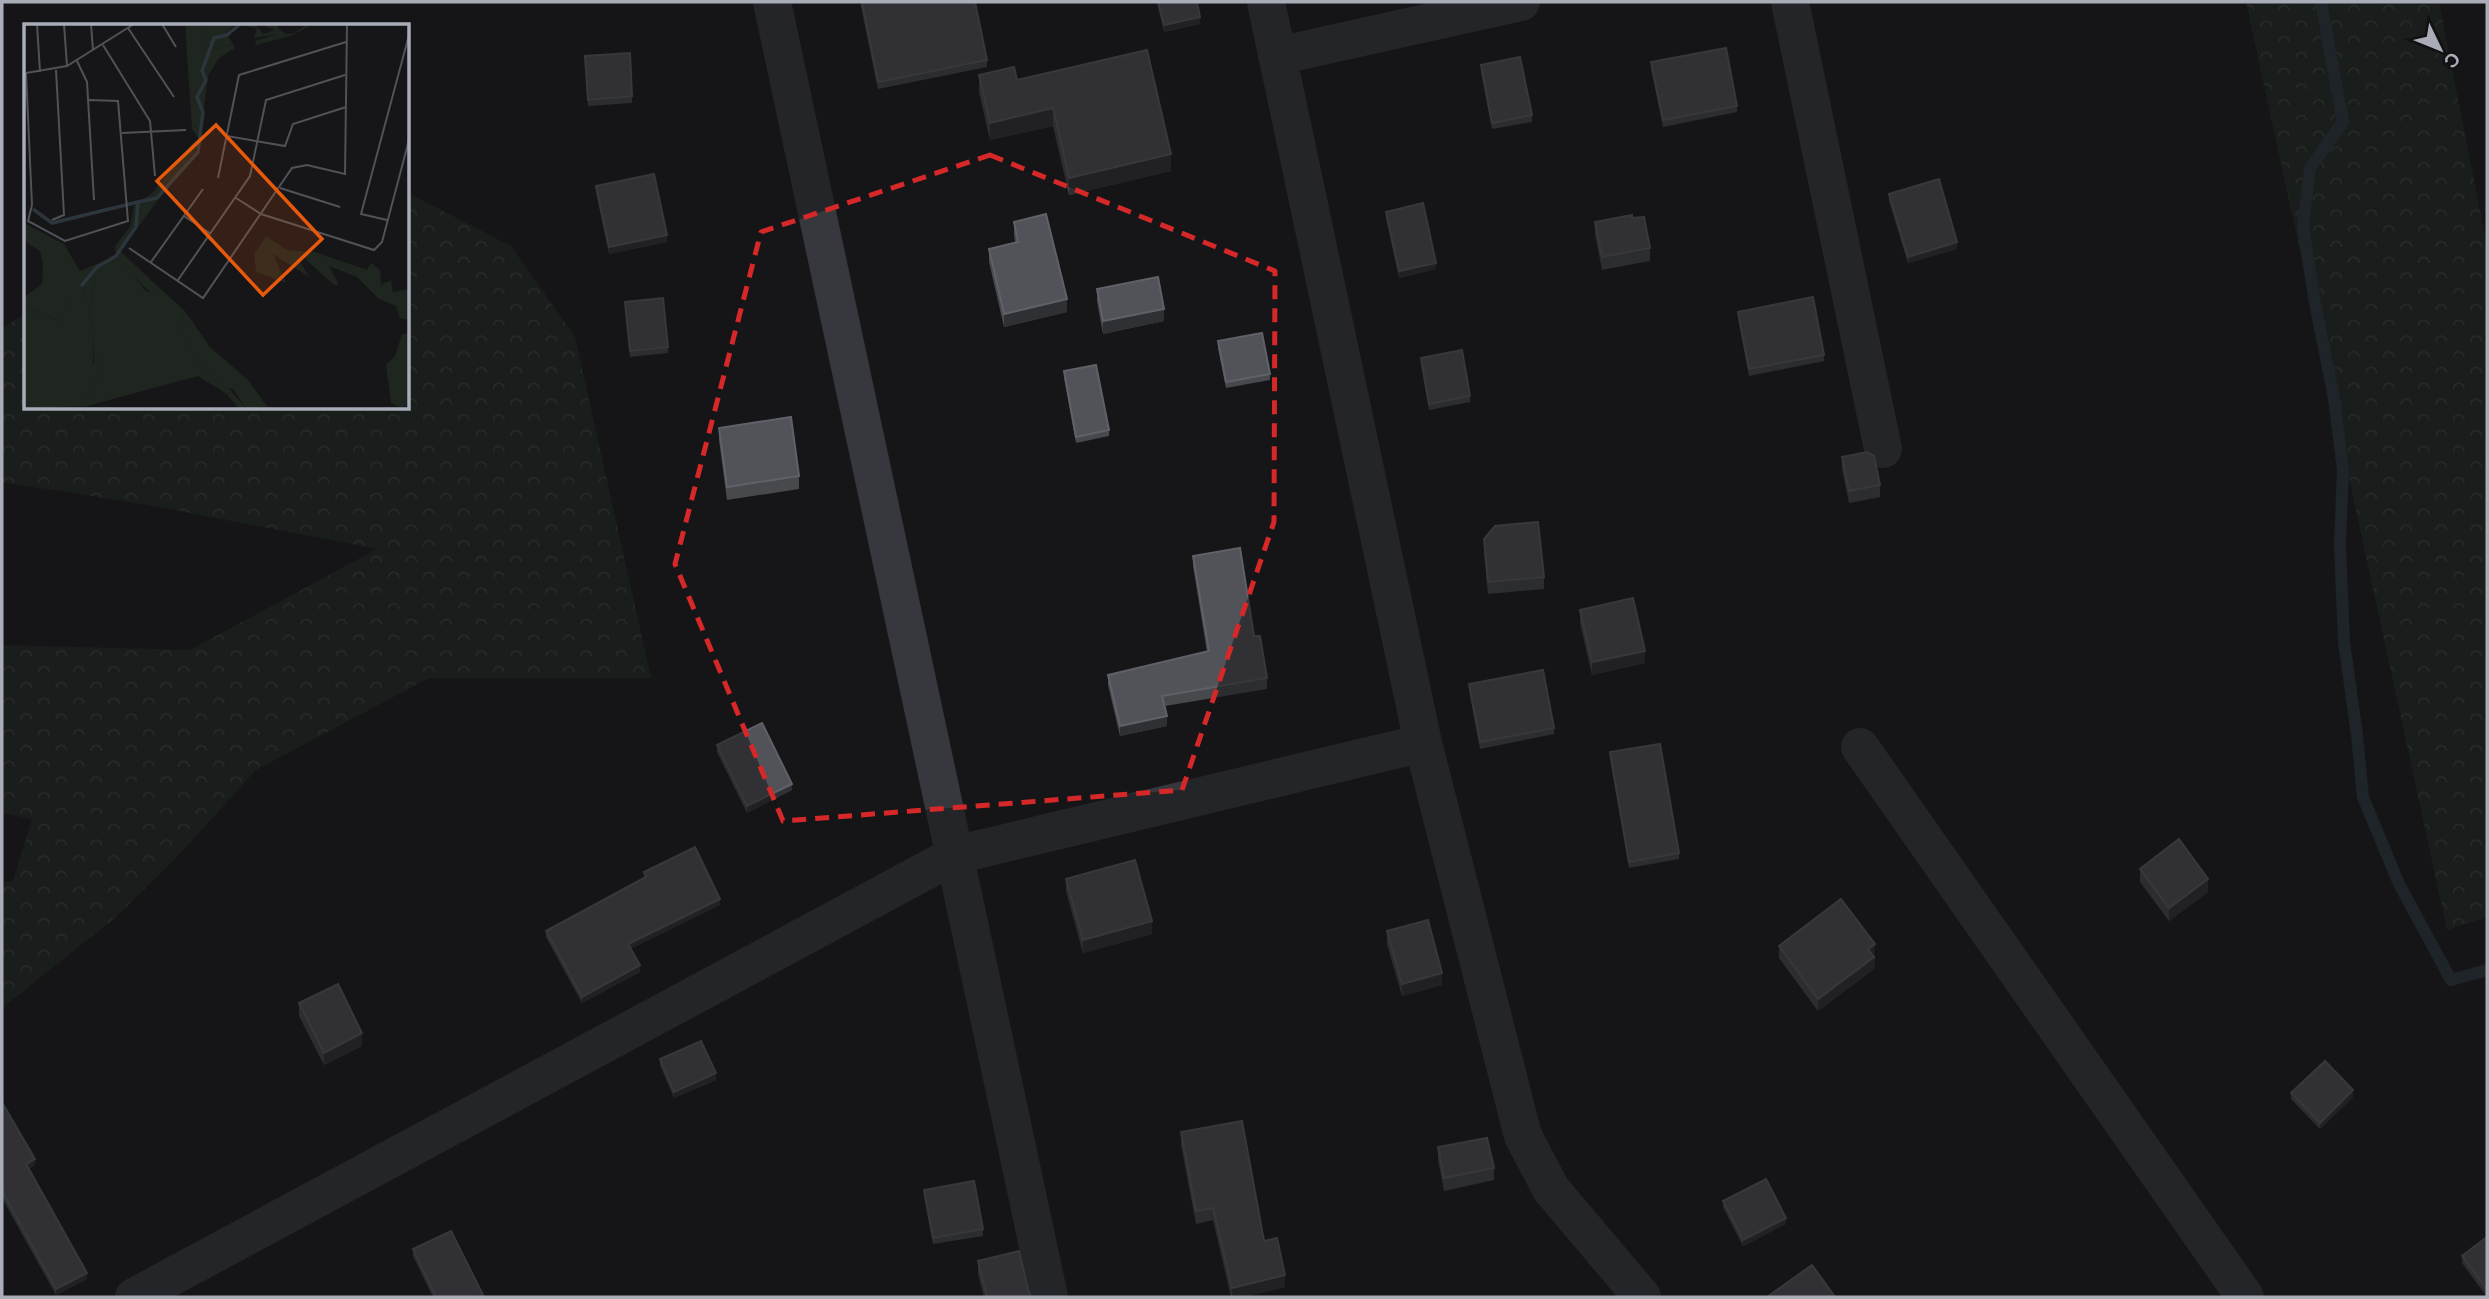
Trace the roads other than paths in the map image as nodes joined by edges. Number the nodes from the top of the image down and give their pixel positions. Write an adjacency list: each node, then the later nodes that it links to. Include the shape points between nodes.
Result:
1 (772, 2): 9 (street)
2 (1266, 2): 5 (street)
3 (1521, 2): 5 (street)
4 (1790, 2): 6 (street)
5 (1277, 56): 7 (street)
6 (1884, 449)
7 (1423, 743): 9 (street); 12 (street, via 1522,1136 1551,1189)
8 (1860, 747): 13 (street)
9 (955, 855): 10 (street); 11 (street)
10 (134, 1297)
11 (1049, 1297)
12 (1642, 1297)
13 (2245, 1297)

